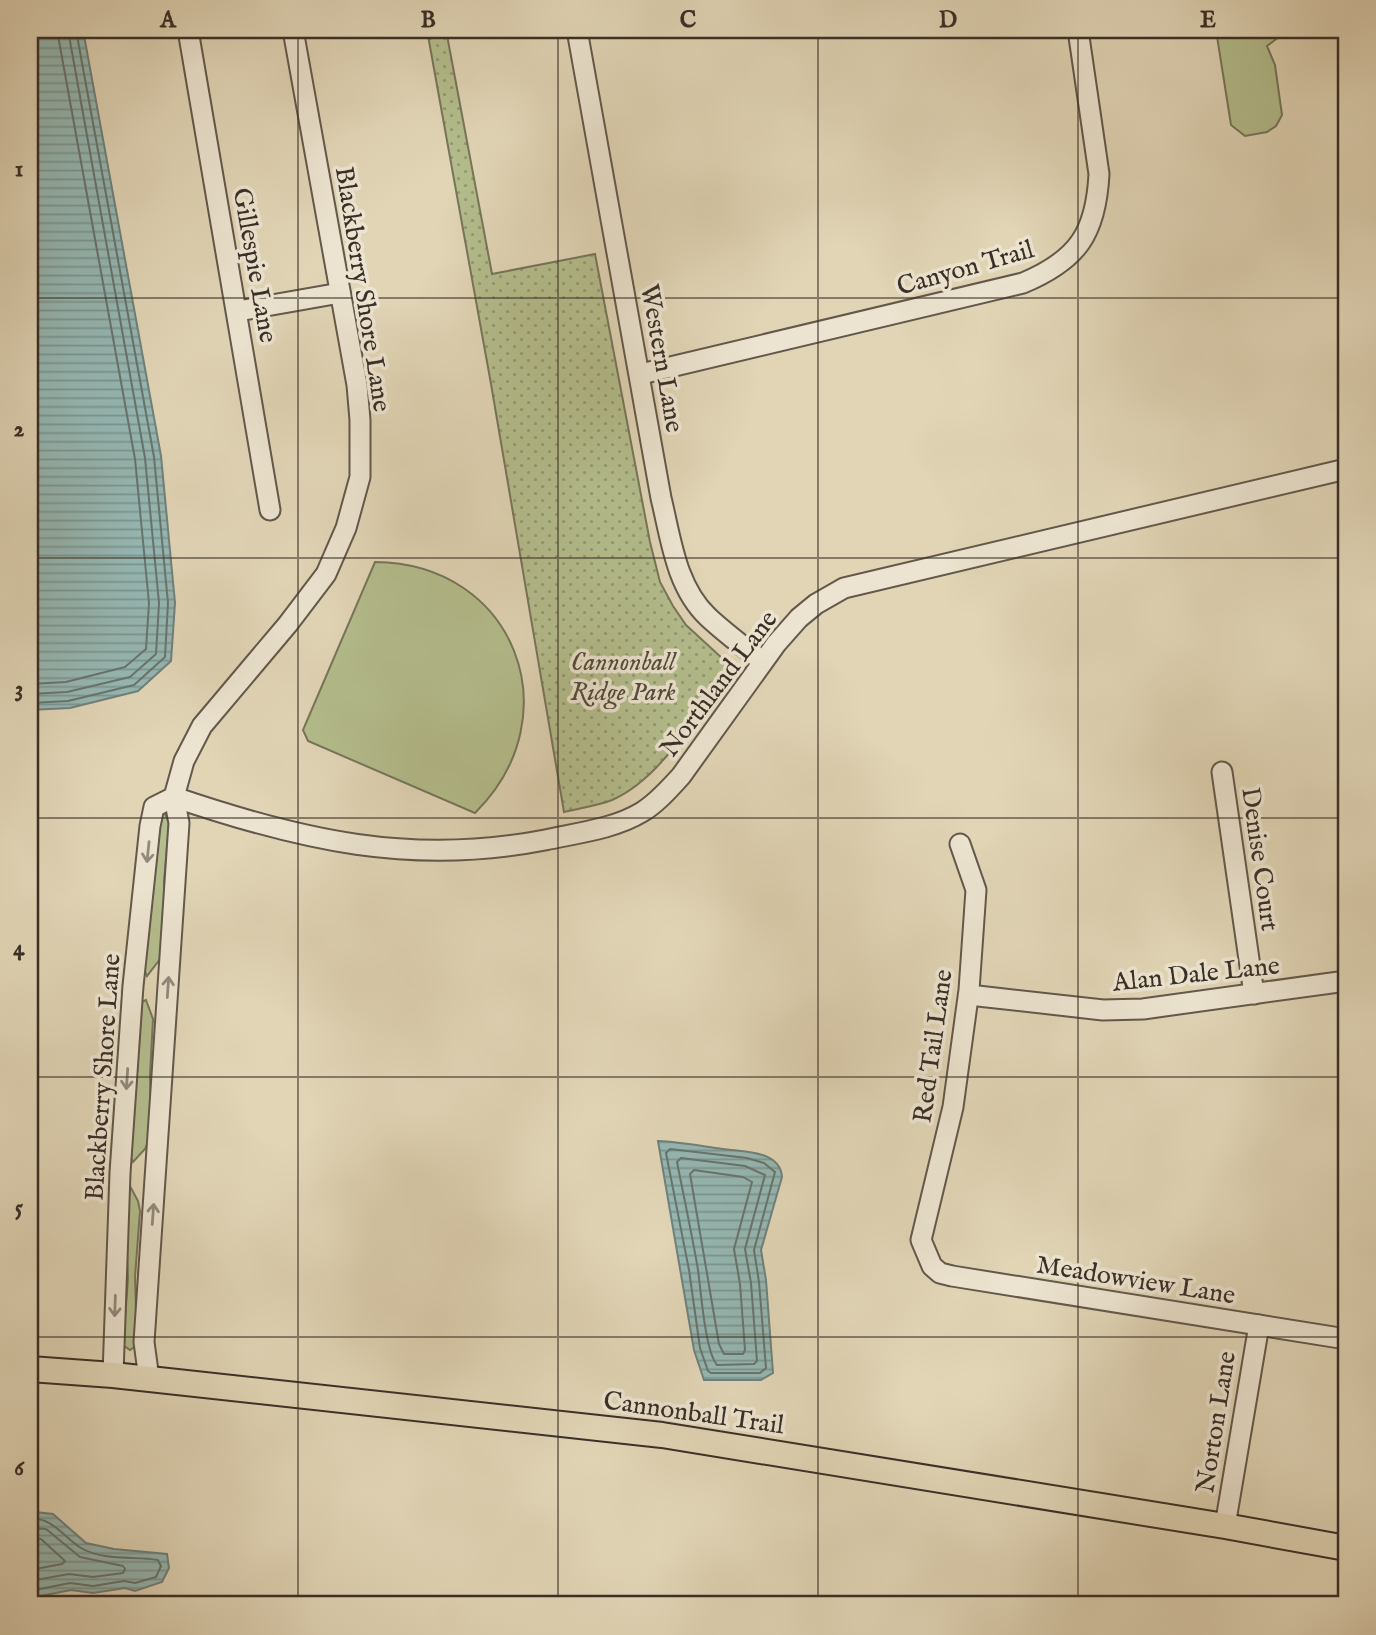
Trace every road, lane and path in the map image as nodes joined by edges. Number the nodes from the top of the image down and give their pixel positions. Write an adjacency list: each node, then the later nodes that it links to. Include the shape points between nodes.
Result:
1 (188, 30): 6 (street, Gillespie Lane)
2 (293, 30): 5 (street, Blackberry Shore Lane)
3 (577, 30): 7 (street, Western Lane)
4 (1078, 30): 7 (street, Canyon Trail, via 1099,174 1098,197 1091,223 1072,254 1049,273 1013,286)
5 (340, 293): 6 (street); 12 (street, Blackberry Shore Lane, via 360,420 360,477 346,528 326,574 202,726 184,761)
6 (238, 311): 9 (street, Gillespie Lane)
7 (641, 374): 10 (street, Western Lane, via 661,498 679,571 706,615)
8 (1346, 469): 10 (street, Northland Lane, via 844,588 799,618)
9 (270, 510)
10 (762, 661): 12 (street, Northland Lane, via 681,776 643,812 606,827 510,846 438,852 290,833)
11 (1222, 772): 15 (street, Denise Court)
12 (174, 797): 17 (street, Blackberry Shore Lane, one-way to 17, via 154,807 150,826); 18 (street, Blackberry Shore Lane, one-way to 12, via 179,822)
13 (960, 844): 16 (street, Red Tail Lane, via 976,890)
14 (1346, 981): 15 (street, Alan Dale Lane)
15 (1254, 994): 16 (street, Alan Dale Lane, via 1179,1006 1103,1010)
16 (969, 995): 19 (street, Red Tail Lane, via 953,1107 921,1240)
17 (114, 1173): 18 (street); 23 (street, Blackberry Shore Lane, one-way to 23)
18 (155, 1176): 24 (street, Blackberry Shore Lane, one-way to 18, via 145,1342)
19 (926, 1255): 20 (street, Meadowview Lane, via 940,1273)
20 (1259, 1325): 21 (street, Meadowview Lane); 25 (street, Norton Lane)
21 (1346, 1339)
22 (30, 1369): 23 (main road, Cannonball Trail)
23 (113, 1375): 24 (main road, Cannonball Trail)
24 (149, 1380): 25 (main road, Cannonball Trail, via 663,1436)
25 (1225, 1527): 26 (main road, Cannonball Trail)
26 (1346, 1548)

